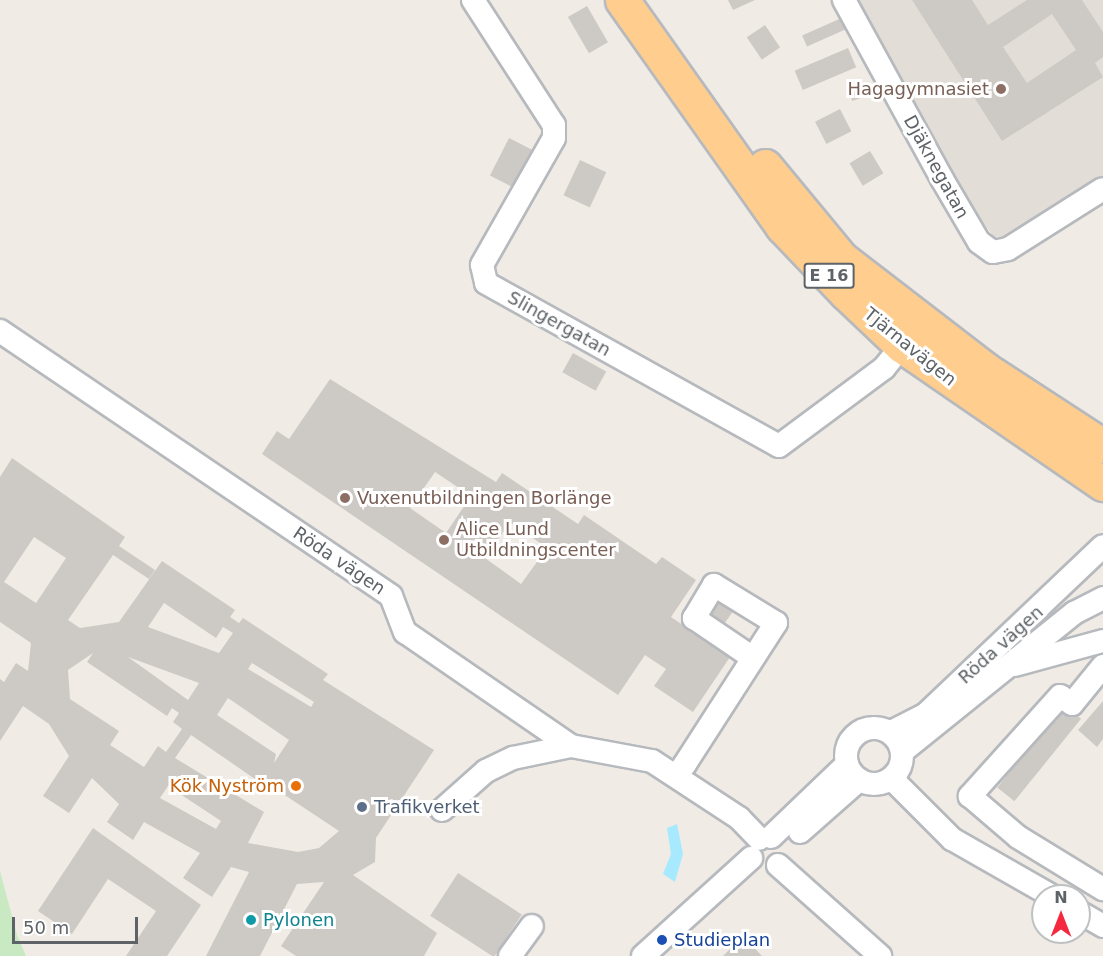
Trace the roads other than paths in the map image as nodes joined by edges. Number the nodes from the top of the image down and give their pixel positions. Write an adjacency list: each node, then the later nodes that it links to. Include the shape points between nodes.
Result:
1 (473, 0): 7 (street, Slingergatan, via 554,125 554,138 482,265 486,283 778,446 884,368)
2 (622, 0): 7 (highway, Tjärnavägen / E 16, via 782,226)
3 (650, 0): 8 (highway, Tjärnavägen / E 16, via 780,186 841,258 986,369)
4 (844, 0): 5 (street, Djäknegatan, via 979,242 993,252 1008,249)
5 (1103, 189)
6 (0, 331): 17 (street, Röda vägen, via 391,596 405,632)
7 (902, 346): 9 (highway, Tjärnavägen / E 16)
8 (1103, 446)
9 (1103, 484)
10 (1103, 546): 16 (street, Röda vägen)
11 (1103, 598): 15 (street, Röda vägen, via 1074,613)
12 (1103, 641): 15 (street)
13 (753, 658): 19 (street)
14 (1103, 666): 22 (street, via 1072,704 1060,696 970,796)
15 (1002, 669): 16 (street, Röda vägen)
16 (897, 741): 18 (street, via 874,728 857,733 847,747); 20 (street)
17 (571, 746): 19 (street, Röda vägen, via 652,761); 21 (street, via 495,766)
18 (853, 772): 20 (street, via 876,785); 23 (street)
19 (676, 776): 23 (street, Röda vägen)
20 (892, 779): 24 (street, via 952,839)
21 (442, 810)
22 (1018, 837): 24 (street); 26 (street)
23 (766, 852): 28 (street); 30 (street, Röda vägen)
24 (995, 861): 25 (street)
25 (1032, 884)
26 (1103, 889)
27 (532, 926): 29 (street)
28 (653, 953)
29 (510, 956)
30 (880, 956)

